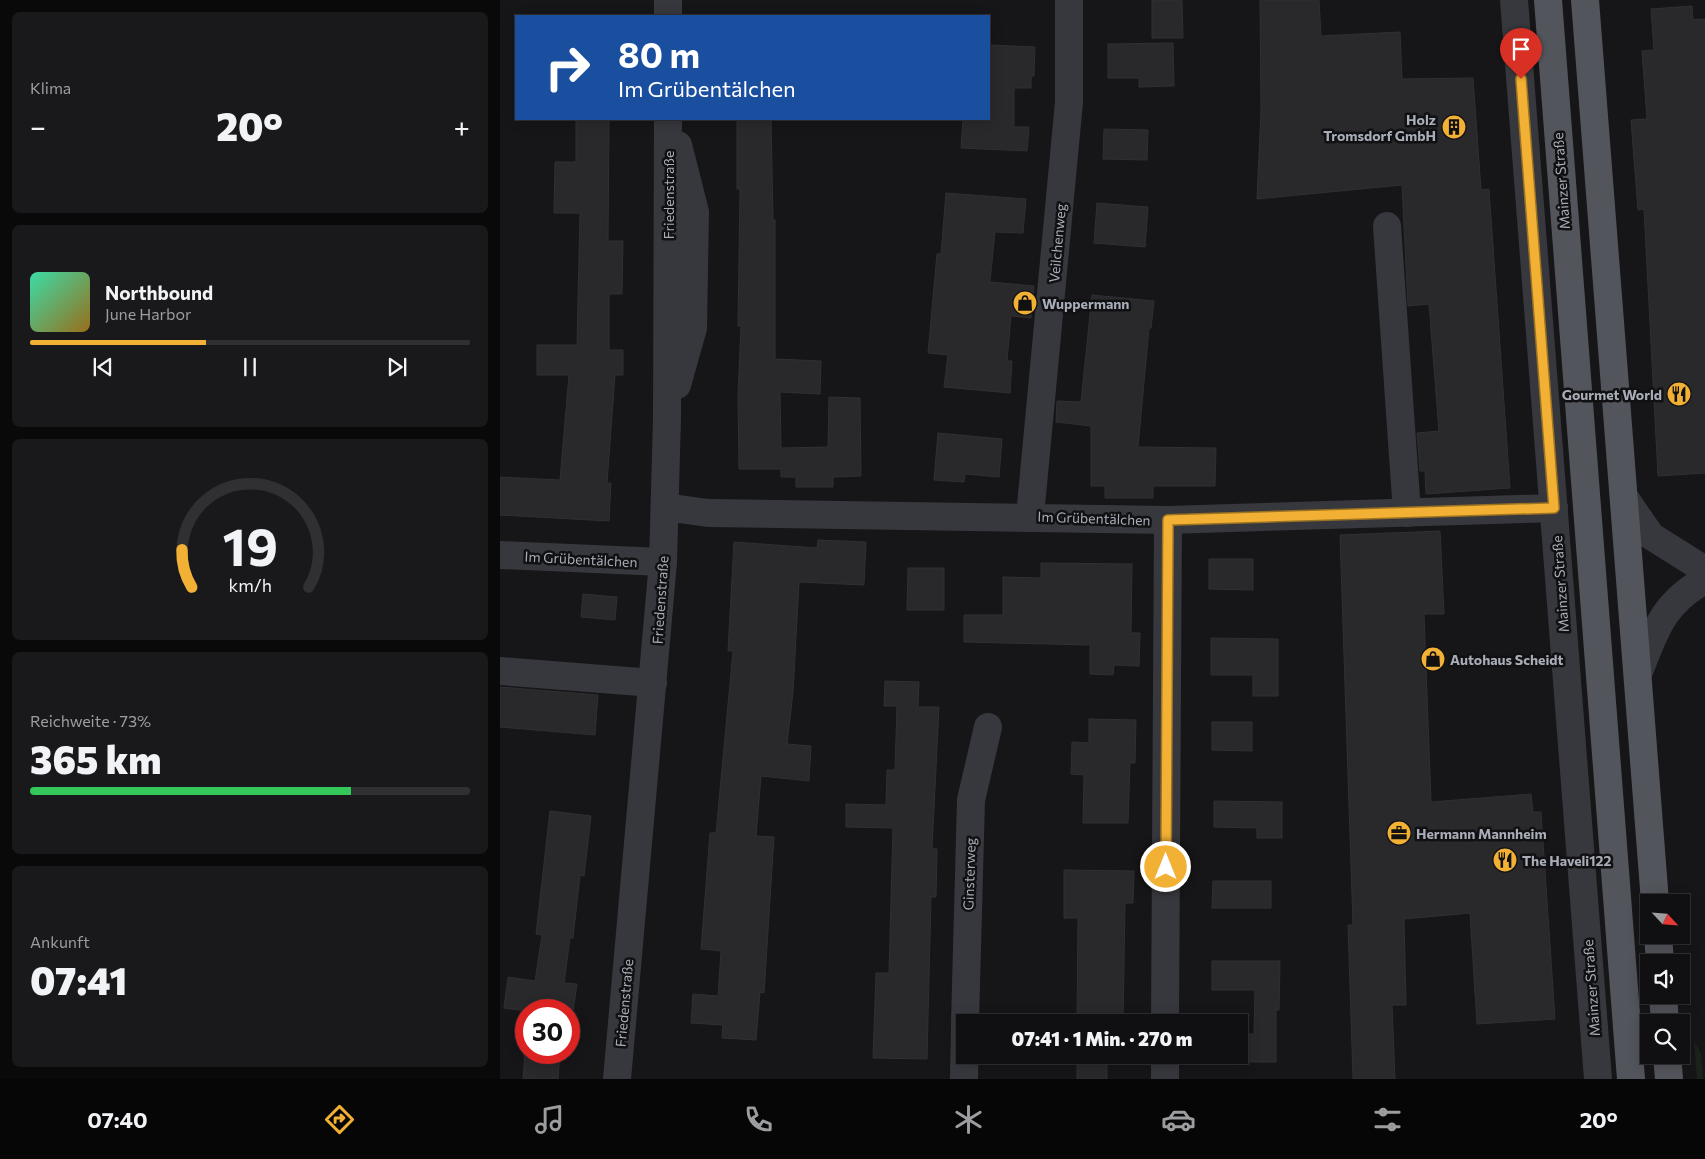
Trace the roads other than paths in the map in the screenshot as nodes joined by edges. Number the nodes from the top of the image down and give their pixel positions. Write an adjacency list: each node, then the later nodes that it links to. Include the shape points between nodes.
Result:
1 (668, 0): 6 (street)
2 (1069, 0): 15 (street, Veilchenweg, via 1069,102)
3 (1514, 0): 13 (street, Mainzer Straße)
4 (1548, 0): 35 (main road, Mainzer Straße)
5 (1585, 0): 11 (main road)
6 (668, 15)
7 (668, 120): 10 (street, Friedenstraße)
8 (672, 120): 10 (street, via 695,212 693,328)
9 (1387, 226): 14 (street)
10 (667, 418): 12 (street, Friedenstraße)
11 (1624, 497): 19 (street, via 1650,536); 22 (main road)
12 (665, 507): 15 (street, Im Grübentälchen, via 708,513); 18 (street, Friedenstraße)
13 (1554, 508): 14 (street, Im Grübentälchen); 34 (street, Mainzer Straße)
14 (1407, 513): 16 (street, Im Grübentälchen)
15 (1030, 516): 16 (street, Im Grübentälchen)
16 (1168, 520): 27 (street)
17 (500, 555): 18 (street, Im Grübentälchen)
18 (663, 562): 23 (street, Friedenstraße)
19 (1705, 570)
20 (1705, 580): 22 (street, via 1675,601 1661,618)
21 (500, 671): 23 (street)
22 (1638, 674): 25 (main road)
23 (653, 683): 31 (street, Friedenstraße)
24 (988, 727): 26 (street, Ginsterweg, via 971,800)
25 (1654, 894)
26 (965, 1014)
27 (1165, 1014)
28 (964, 1064): 32 (street)
29 (1165, 1064): 33 (street)
30 (1668, 1064): 36 (main road)
31 (617, 1079)
32 (964, 1079)
33 (1164, 1079)
34 (1598, 1079)
35 (1631, 1079)
36 (1669, 1079)

